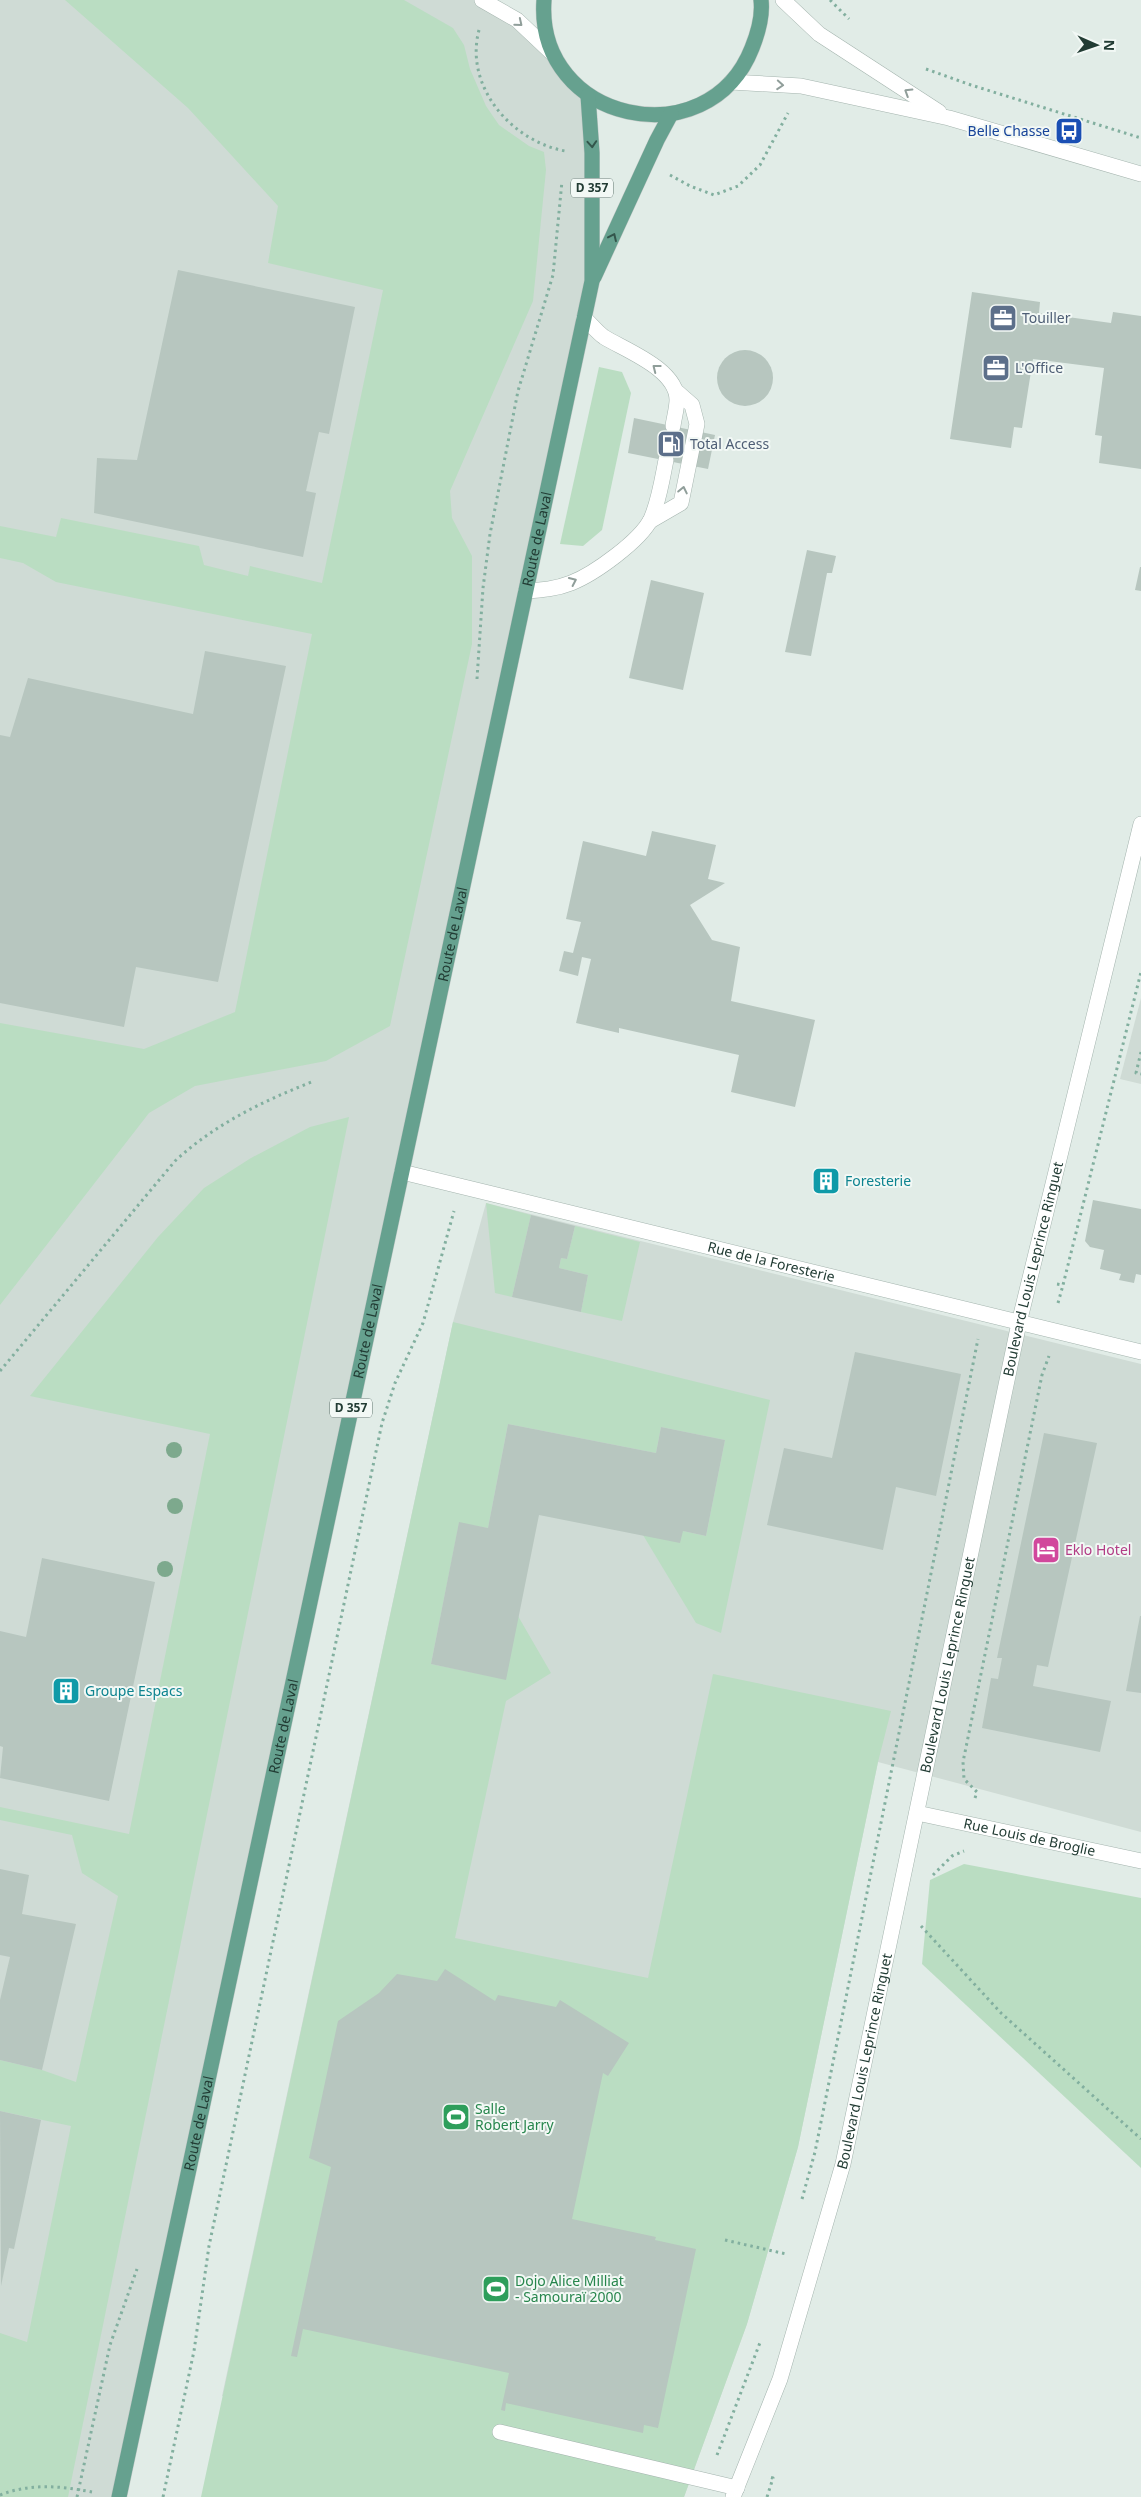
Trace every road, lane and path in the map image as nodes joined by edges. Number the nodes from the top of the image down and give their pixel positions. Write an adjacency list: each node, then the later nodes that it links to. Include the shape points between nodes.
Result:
1 (482, 0): 7 (street, one-way to 7, via 517,20)
2 (544, 0): 7 (main road, via 542,18)
3 (761, 0): 9 (main road, via 758,33 748,59)
4 (782, 0): 12 (street, one-way to 4, via 818,34)
5 (830, 0): 6 (path)
6 (852, 21)
7 (552, 53): 10 (main road)
8 (922, 67): 13 (path)
9 (731, 82): 11 (main road, via 709,100); 12 (street, one-way to 12, via 800,86)
10 (588, 96): 11 (main road, via 631,114); 18 (main road, Route de Laval / D 357, one-way to 18, via 592,153)
11 (671, 114): 18 (main road, Route de Laval / D 357, one-way to 11)
12 (949, 118): 17 (street)
13 (1141, 138)
14 (563, 151): 15 (path)
15 (563, 158)
16 (563, 174): 25 (path, via 553,275 518,391 490,534 482,588)
17 (1141, 174)
18 (592, 281): 19 (main road, Route de Laval / D 357)
19 (584, 318): 20 (street, one-way to 19, via 664,374 640,355 605,337); 24 (main road, Route de Laval / D 357)
20 (676, 392): 21 (street); 23 (street, one-way to 20, via 681,503 697,424 692,405)
21 (673, 426)
22 (666, 460): 23 (street)
23 (650, 521): 24 (street, one-way to 23, via 549,590 572,582 631,545)
24 (526, 591): 31 (main road, Route de Laval / D 357)
25 (477, 681)
26 (1141, 824): 33 (street, Boulevard Louis Leprince Ringuet)
27 (1141, 972): 33 (path, via 1064,1285)
28 (1141, 1052): 29 (path, via 1136,1072)
29 (1141, 1074)
30 (314, 1081): 38 (path, via 273,1097 196,1141)
31 (402, 1172): 32 (street, Rue de la Foresterie); 60 (main road, Route de Laval / D 357)
32 (460, 1186): 34 (street, Rue de la Foresterie); 61 (path, via 423,1323 395,1383 382,1423 209,2246 194,2351)
33 (1030, 1277): 35 (street, Boulevard Louis Leprince Ringuet)
34 (983, 1314): 35 (street, Rue de la Foresterie); 42 (path)
35 (1018, 1323): 36 (street, Rue de la Foresterie); 39 (street, Boulevard Louis Leprince Ringuet)
36 (1058, 1332): 37 (street, Rue de la Foresterie); 40 (path, via 1042,1374 963,1762 964,1779 977,1792)
37 (1141, 1352)
38 (0, 1371)
39 (917, 1814): 40 (street, Rue Louis de Broglie); 43 (street, Boulevard Louis Leprince Ringuet)
40 (970, 1825): 41 (street, Rue Louis de Broglie); 43 (path, via 964,1852 952,1856 934,1872 926,1889)
41 (1141, 1861)
42 (870, 1876): 43 (path); 46 (path, via 815,2152)
43 (902, 1883): 56 (street, Boulevard Louis Leprince Ringuet, via 843,2164 780,2379)
44 (920, 1925): 45 (path, via 1001,2013)
45 (1141, 2139)
46 (799, 2208)
47 (725, 2240): 49 (path)
48 (788, 2245): 49 (path)
49 (786, 2254): 50 (path)
50 (783, 2264)
51 (138, 2266): 55 (path, via 110,2345)
52 (761, 2338): 54 (path)
53 (500, 2432): 54 (street)
54 (707, 2481): 56 (street)
55 (78, 2490): 57 (path); 58 (path, via 54,2485 15,2489); 59 (path)
56 (735, 2492)
57 (96, 2493)
58 (0, 2495)
59 (77, 2497)
60 (119, 2497)
61 (163, 2497)

